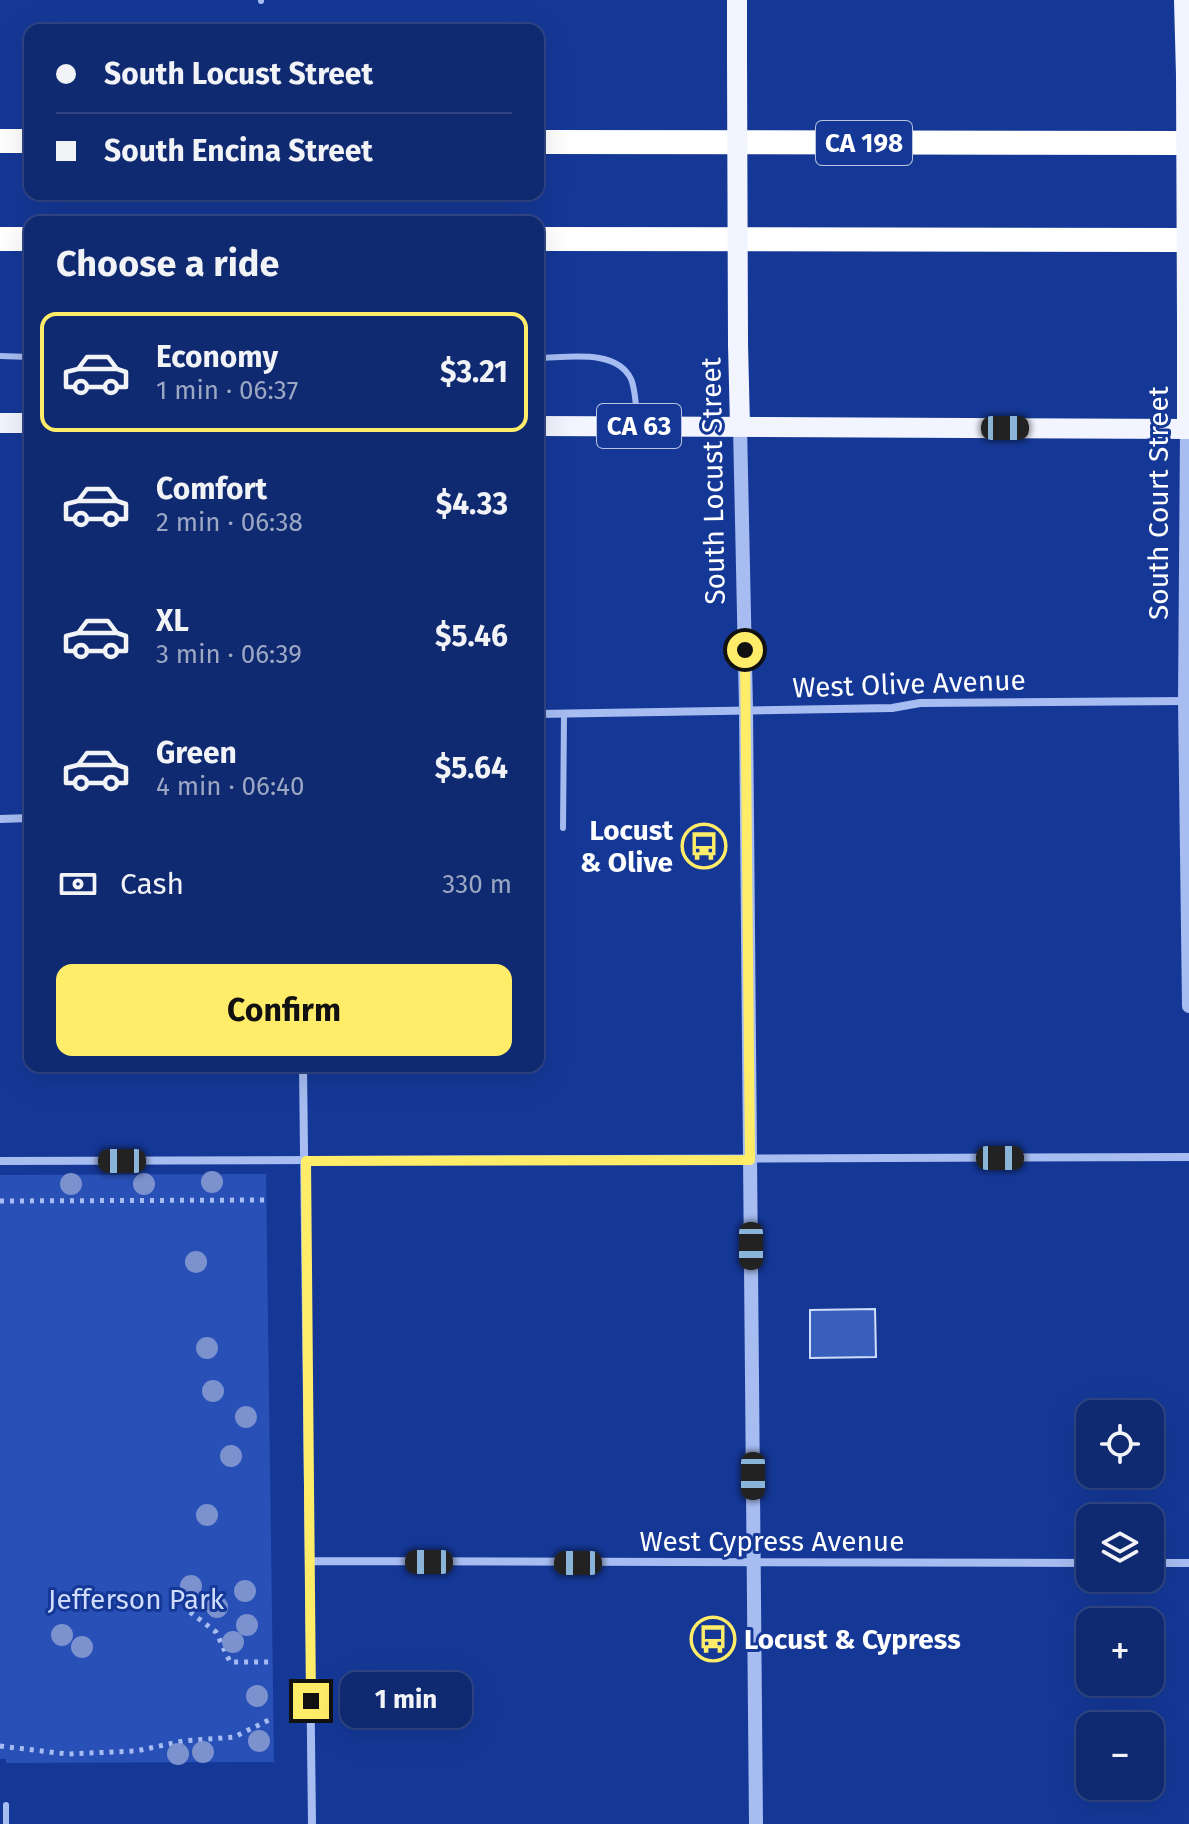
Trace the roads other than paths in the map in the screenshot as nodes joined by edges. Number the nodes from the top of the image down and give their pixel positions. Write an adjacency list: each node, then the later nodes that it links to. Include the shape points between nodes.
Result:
1 (737, 0): 18 (main road, South Locust Street, bridge)
2 (1184, 0): 19 (main road, South Court Street, bridge)
3 (0, 141): 4 (highway)
4 (24, 141)
5 (544, 142): 6 (highway, CA 198)
6 (1189, 143)
7 (0, 239): 8 (highway)
8 (24, 239)
9 (544, 239): 10 (highway)
10 (1189, 240)
11 (0, 356): 12 (lane)
12 (24, 357)
13 (544, 358): 17 (lane, via 606,358 623,367 632,381)
14 (0, 423): 15 (main road)
15 (24, 423)
16 (544, 426): 17 (main road, CA 63)
17 (638, 426): 18 (main road, CA 63)
18 (740, 426): 19 (main road, CA 63); 22 (street, South Locust Street)
19 (1188, 429): 20 (street, South Court Street)
20 (1188, 532): 21 (street, South Court Street)
21 (1185, 701): 22 (street, West Olive Avenue); 28 (street, South Court Street)
22 (746, 709): 24 (street, West Olive Avenue); 31 (street, South Locust Street)
23 (544, 714): 24 (street, West Olive Avenue)
24 (564, 714): 27 (lane)
25 (24, 818): 26 (street)
26 (0, 819)
27 (563, 828)
28 (1189, 1006)
29 (303, 1072): 33 (street)
30 (1189, 1157): 31 (street)
31 (750, 1160): 33 (street); 35 (street, South Locust Street)
32 (0, 1161): 33 (street)
33 (306, 1161): 34 (street)
34 (310, 1561): 35 (street, West Cypress Avenue); 41 (street)
35 (754, 1563): 36 (street, West Cypress Avenue); 42 (street, South Locust Street)
36 (1076, 1563)
37 (1164, 1563): 38 (street)
38 (1189, 1563)
39 (6, 1805): 40 (lane)
40 (6, 1824)
41 (312, 1824)
42 (756, 1824)

